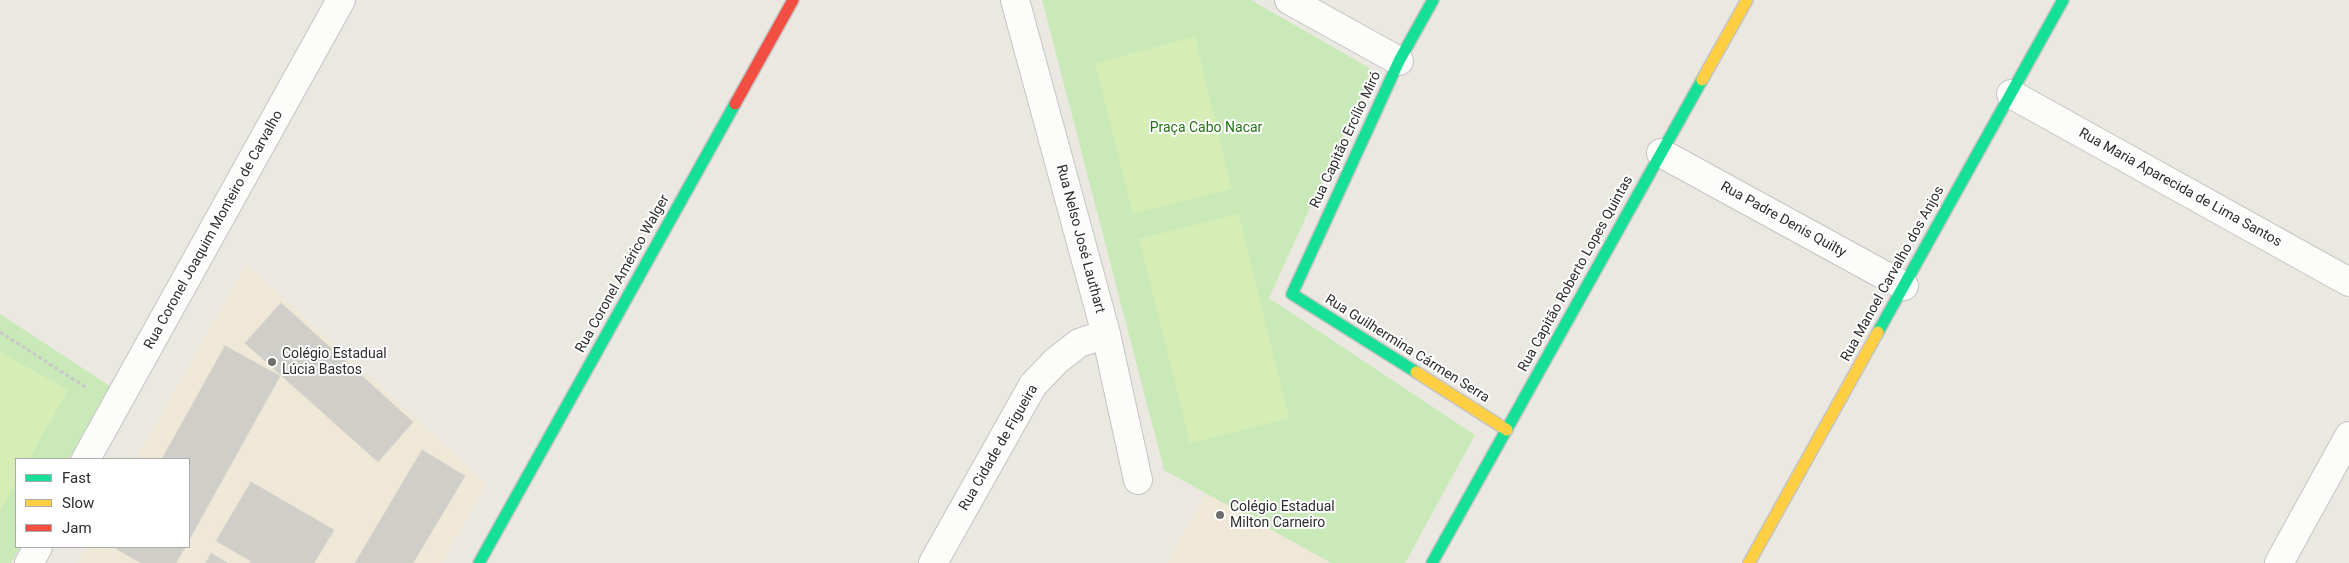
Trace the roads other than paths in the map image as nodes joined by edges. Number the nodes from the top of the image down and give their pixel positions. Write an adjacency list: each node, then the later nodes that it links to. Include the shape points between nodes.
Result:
1 (341, 0): 17 (street, Rua Coronel Joaquim Monteiro de Carvalho)
2 (793, 0): 21 (street, Rua Coronel Américo Walger)
3 (1015, 0): 14 (street, Rua Nelso José Lauthart)
4 (1289, 0): 8 (street)
5 (1433, 0): 8 (street, Rua Capitão Ercílio Miró)
6 (1747, 0): 10 (street, Rua Capitão Roberto Lopes Quintas)
7 (2063, 0): 9 (street, Rua Manoel Carvalho dos Anjos)
8 (1399, 61): 13 (street, Rua Capitão Ercílio Miró)
9 (2011, 94): 11 (street, Rua Maria Aparecida de Lima Santos); 12 (street, Rua Manoel Carvalho dos Anjos)
10 (1662, 153): 12 (street, Rua Padre Denis Quilty); 15 (street, Rua Capitão Roberto Lopes Quintas)
11 (2349, 282)
12 (1904, 286): 24 (street, Rua Manoel Carvalho dos Anjos)
13 (1292, 294): 15 (street, Rua Guilhermina Cármen Serra)
14 (1106, 334): 18 (street, Rua Nelso José Lauthart); 22 (street, Rua Cidade de Figueira, via 1079,343 1033,385)
15 (1506, 430): 23 (street, Rua Capitão Roberto Lopes Quintas)
16 (2349, 436): 25 (street)
17 (87, 458)
18 (1138, 480)
19 (37, 548): 20 (street)
20 (28, 563)
21 (479, 563)
22 (934, 563)
23 (1432, 563)
24 (1749, 563)
25 (2278, 563)

